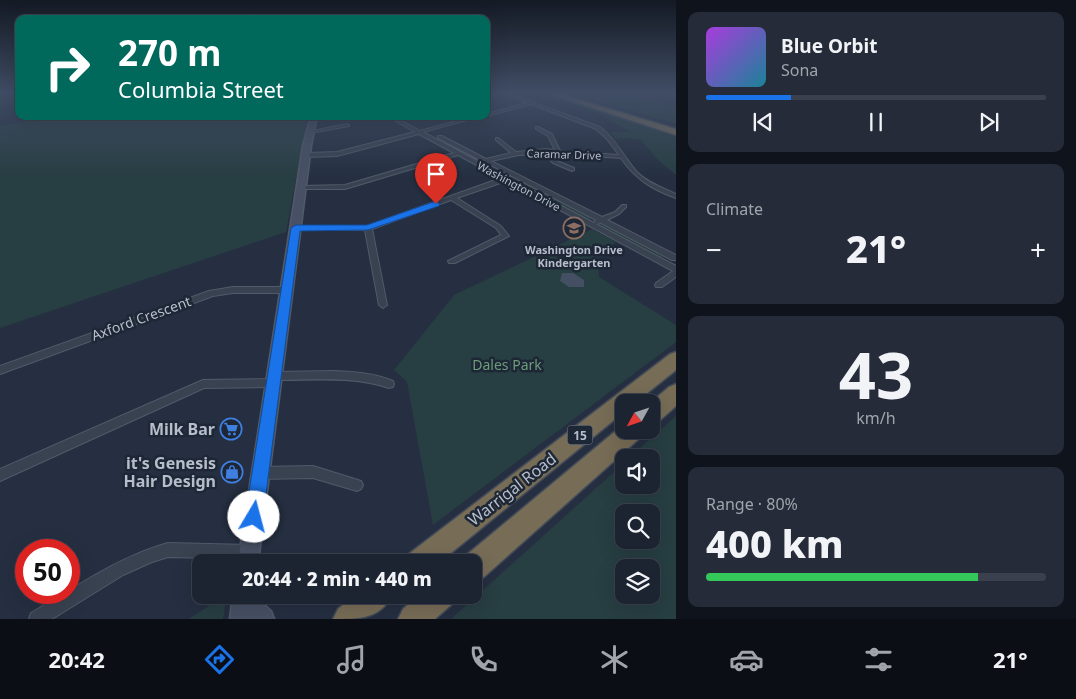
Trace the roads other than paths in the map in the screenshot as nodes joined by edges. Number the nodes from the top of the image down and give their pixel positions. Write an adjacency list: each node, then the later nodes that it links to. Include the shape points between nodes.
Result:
1 (313, 121): 12 (main road)
2 (398, 121): 13 (street, Washington Drive)
3 (409, 121): 11 (street, Washington Drive)
4 (462, 121): 11 (street)
5 (579, 121): 22 (street, via 608,135)
6 (640, 121): 14 (highway)
7 (656, 121): 9 (highway)
8 (347, 125): 12 (street)
9 (676, 127)
10 (538, 128): 18 (street, via 549,133)
11 (427, 130): 13 (street); 16 (street, Washington Drive)
12 (310, 132): 21 (main road)
13 (419, 132): 19 (street, Washington Drive); 21 (street, via 335,154)
14 (676, 132)
15 (498, 139): 20 (street)
16 (467, 151): 19 (street); 23 (street, Washington Drive)
17 (545, 151): 18 (street, Caramar Drive); 20 (street, Caramar Drive); 25 (street, via 555,162)
18 (558, 151): 22 (street, Caramar Drive)
19 (458, 153): 24 (street, Washington Drive); 28 (street, via 345,187)
20 (514, 153): 23 (street, Caramar Drive)
21 (307, 155): 28 (main road)
22 (623, 157): 29 (street, via 643,180)
23 (486, 161): 24 (street, Caramar Drive); 26 (street, Washington Drive)
24 (477, 164): 27 (street, Washington Drive)
25 (572, 169)
26 (515, 176): 27 (street); 32 (street, Washington Drive)
27 (506, 179): 30 (street); 33 (street, Washington Drive)
28 (302, 188): 34 (main road)
29 (676, 196)
30 (452, 198): 35 (street); 36 (street, via 502,230 505,236)
31 (624, 206): 32 (street)
32 (601, 220): 33 (street); 37 (street, Washington Drive)
33 (592, 225): 37 (street, Washington Drive)
34 (296, 228): 35 (street); 39 (main road)
35 (368, 228): 40 (street)
36 (452, 261)
37 (675, 265): 38 (street)
38 (659, 285)
39 (287, 290): 42 (street, Axford Crescent, via 212,293); 43 (main road)
40 (383, 305)
41 (676, 359): 53 (highway, Warrigal Road / 15)
42 (0, 370)
43 (274, 380): 44 (street, via 362,377); 48 (main road); 49 (street, via 203,384)
44 (389, 384)
45 (676, 393): 46 (highway)
46 (660, 406)
47 (623, 439): 54 (highway, 15)
48 (260, 473): 50 (street, via 313,472); 52 (main road)
49 (0, 474)
50 (357, 485)
51 (208, 554): 58 (street, via 168,550 156,553 131,564)
52 (249, 554)
53 (429, 554)
54 (482, 560)
55 (367, 604): 60 (highway)
56 (430, 604): 61 (highway)
57 (241, 610): 59 (main road)
58 (37, 619)
59 (263, 619)
60 (348, 619)
61 (413, 619)

